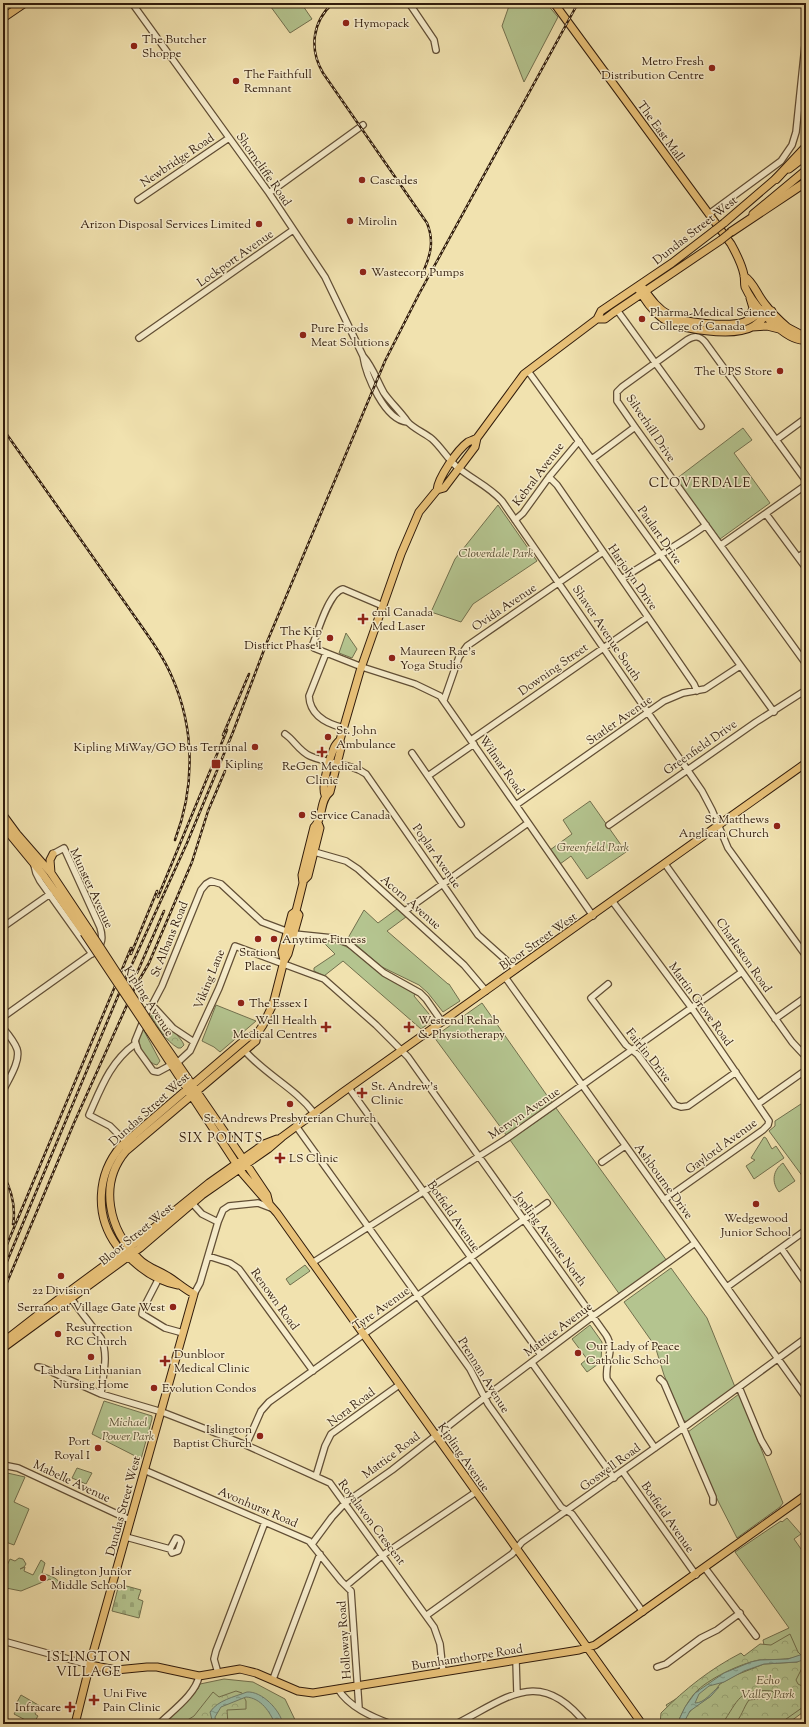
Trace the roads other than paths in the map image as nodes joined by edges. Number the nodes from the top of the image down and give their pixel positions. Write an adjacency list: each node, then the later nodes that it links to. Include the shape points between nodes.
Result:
1 (25, 3): 7 (main road)
2 (132, 3): 11 (street, Shorncliffe Road)
3 (409, 3): 9 (street, via 434,40)
4 (554, 3): 19 (main road, The East Mall)
5 (805, 3): 6 (street)
6 (806, 10)
7 (3, 18)
8 (806, 36): 19 (street, via 796,132 792,145 778,164)
9 (436, 50)
10 (363, 125): 17 (street)
11 (229, 138): 17 (street, Shorncliffe Road); 18 (street, Newbridge Road)
12 (806, 147): 15 (highway)
13 (806, 156): 15 (main road, Dundas Street West)
14 (806, 170): 21 (main road, Dundas Street West)
15 (776, 179): 23 (main road, Dundas Street West, bridge, via 715,230)
16 (806, 182): 21 (highway)
17 (269, 193): 20 (street, Shorncliffe Road)
18 (138, 200)
19 (709, 214): 22 (main road, The East Mall, via 731,244)
20 (294, 230): 32 (street, Lockport Avenue); 43 (street, Shorncliffe Road, via 325,277 363,356 365,368 380,400 394,416 408,422 433,440)
21 (731, 232): 24 (main road, Dundas Street West, bridge)
22 (744, 276): 25 (main road, The East Mall); 27 (main road, The East Mall, via 749,279)
23 (639, 285): 24 (main road); 28 (main road, Dundas Street West, via 601,311)
24 (643, 292): 26 (main road, Dundas Street West); 29 (main road, via 657,307 685,321 731,324); 30 (main road, via 655,313 677,326 728,331)
25 (750, 296): 27 (main road, The East Mall); 29 (main road, via 753,308)
26 (617, 310): 28 (main road, Dundas Street West, via 605,318); 34 (street)
27 (767, 311): 29 (main road); 30 (main road); 31 (main road, The East Mall); 33 (main road, The East Mall)
28 (597, 319): 35 (main road, Dundas Street West)
29 (748, 320)
30 (752, 327): 31 (main road, via 767,326)
31 (780, 329): 33 (main road, The East Mall, via 800,340)
32 (139, 338)
33 (806, 339)
34 (654, 363): 37 (street); 38 (street, Silverhill Drive, via 622,387 617,394 617,402); 40 (street, Silverhill Drive, via 691,338 701,338)
35 (528, 371): 39 (main road, Dundas Street West); 41 (street, Paulart Drive)
36 (806, 418): 40 (street)
37 (701, 426)
38 (635, 428): 42 (street); 51 (street, Silverhill Drive)
39 (477, 438): 43 (main road, Dundas Street West, via 468,442); 44 (main road, Dundas Street West, via 475,447)
40 (776, 440): 46 (street, Silverhill Drive)
41 (579, 441): 42 (street, Paulart Drive); 45 (street, Kebral Avenue)
42 (592, 459): 55 (street, Paulart Drive)
43 (452, 462): 44 (street, Shorncliffe Road); 48 (main road, Dundas Street West, via 437,482)
44 (458, 468): 48 (main road, Dundas Street West, via 444,488); 50 (street, Shaver Avenue South, via 492,489)
45 (549, 477): 50 (street, Kebral Avenue); 53 (street, Harjolyn Drive)
46 (806, 482)
47 (806, 485): 49 (street)
48 (437, 490): 60 (main road, Dundas Street West, via 419,512)
49 (766, 514): 52 (street); 56 (street)
50 (515, 520): 59 (street, Shaver Avenue South)
51 (706, 524): 52 (street, Silverhill Drive); 55 (street)
52 (721, 545): 64 (street, Silverhill Drive)
53 (603, 552): 58 (street, Harjolyn Drive); 59 (street, Ovida Avenue)
54 (806, 552): 56 (street)
55 (660, 555): 58 (street); 66 (street, Paulart Drive)
56 (798, 557): 57 (street)
57 (806, 568)
58 (622, 579): 61 (street, Harjolyn Drive)
59 (559, 583): 62 (street, Shaver Avenue South); 69 (street, Ovida Avenue, via 467,646 459,657)
60 (383, 606): 63 (street, via 343,589 337,592 328,604 313,644 314,648); 65 (main road, Dundas Street West)
61 (648, 617): 62 (street, Downing Street); 68 (street, Harjolyn Drive)
62 (603, 648): 71 (street, Shaver Avenue South); 74 (street, Downing Street)
63 (326, 652): 65 (street, Wilmar Road); 72 (street, via 309,700 326,723)
64 (806, 664)
65 (362, 666): 69 (street, Wilmar Road, via 415,684 436,693); 72 (main road, Dundas Street West)
66 (740, 666): 68 (street, Statler Avenue, via 708,688); 70 (street, Paulart Drive)
67 (806, 690): 70 (street, Greenfield Drive)
68 (697, 691): 71 (street, Statler Avenue, via 676,695)
69 (444, 700): 74 (street, Wilmar Road)
70 (774, 712): 78 (street, Greenfield Drive)
71 (648, 713): 78 (street, Shaver Avenue South); 80 (street, Statler Avenue)
72 (344, 728): 76 (main road, Dundas Street West, via 340,740 341,748)
73 (285, 734): 76 (street, Poplar Avenue, via 307,755)
74 (472, 742): 79 (street, Downing Street); 80 (street, Wilmar Road)
75 (412, 753): 79 (street)
76 (333, 763): 87 (main road, Dundas Street West, via 330,792 325,795 318,823 314,827); 93 (street, Poplar Avenue, via 366,774)
77 (806, 763): 85 (main road, Bloor Street West)
78 (687, 770): 84 (street, Greenfield Drive); 85 (street, Shaver Avenue South, via 707,800)
79 (428, 776): 83 (street)
80 (516, 805): 82 (street, Wilmar Road)
81 (3, 815): 86 (main road, Kipling Avenue)
82 (528, 823): 93 (street); 97 (street, Wilmar Road)
83 (461, 824)
84 (608, 825)
85 (718, 827): 90 (main road, Bloor Street West); 102 (street, Shaver Avenue South, via 728,848)
86 (6, 830): 89 (main road, Kipling Avenue); 91 (main road, Kipling Avenue)
87 (311, 852): 96 (street, Acorn Avenue, via 350,863); 100 (main road, Dundas Street West, via 308,876 303,881 296,911 292,914)
88 (53, 854): 89 (main road); 92 (main road, via 50,860); 101 (street, Munster Avenue, via 64,848 100,927 102,942)
89 (36, 856): 92 (main road, Kipling Avenue)
90 (665, 864): 95 (main road, Bloor Street West); 105 (street, Charleston Road)
91 (34, 865): 94 (street, Kipling Avenue, via 36,873); 99 (main road, Kipling Avenue)
92 (51, 873): 99 (main road, Kipling Avenue)
93 (444, 883): 96 (street); 104 (street, Poplar Avenue, via 478,935)
94 (50, 894): 98 (street); 101 (street, Kipling Avenue)
95 (613, 902): 97 (main road, Bloor Street West); 111 (street, Martin Grove Road)
96 (405, 911): 108 (street, Acorn Avenue, via 464,965)
97 (593, 916): 104 (main road, Bloor Street West)
98 (3, 926)
99 (86, 932): 123 (main road, Kipling Avenue, bridge)
100 (290, 933): 103 (main road, Dundas Street West, via 282,952); 110 (street, St Albans Road, via 256,918 221,884 208,882 203,886); 114 (street, via 333,938 348,943 384,973 420,992)
101 (92, 954): 112 (street, Munster Avenue)
102 (806, 956)
103 (283, 962): 116 (main road, Dundas Street West, via 273,1004); 117 (street, Viking Lane, via 235,946); 121 (street, Jopling Avenue North, via 324,979)
104 (516, 969): 106 (main road, Bloor Street West)
105 (742, 972): 111 (street, Mervyn Avenue); 113 (street, Charleston Road)
106 (505, 977): 108 (main road, Bloor Street West); 126 (street, Ashbourne Drive)
107 (608, 984): 119 (street, Fairlin Drive, via 592,998)
108 (486, 990): 114 (main road, Bloor Street West)
109 (806, 996): 113 (street)
110 (152, 1005): 117 (street, via 174,1028); 118 (street, St Albans Road, via 141,1023)
111 (691, 1008): 119 (street, Mervyn Avenue); 125 (street, Martin Grove Road)
112 (3, 1017)
113 (775, 1019): 122 (street, Charleston Road)
114 (442, 1022): 121 (main road, Bloor Street West)
115 (3, 1028): 129 (street, via 18,1052)
116 (257, 1034): 120 (main road, Dundas Street West, via 256,1041); 127 (main road, Dundas Street West, via 247,1038)
117 (194, 1042): 123 (street, Viking Lane, via 188,1054)
118 (135, 1044): 123 (street, via 153,1071 158,1072); 135 (street, via 119,1057 111,1068 89,1115 110,1126)
119 (632, 1050): 125 (street, Fairlin Drive, via 672,1101 681,1107 691,1104); 126 (street, Mervyn Avenue)
120 (245, 1051): 130 (main road, Dundas Street West); 132 (street, via 300,1097)
121 (402, 1051): 128 (main road, Bloor Street West); 137 (street, Jopling Avenue North)
122 (806, 1057)
123 (174, 1064): 127 (main road, Kipling Avenue)
124 (806, 1070): 131 (street)
125 (736, 1072): 131 (street, Martin Grove Road)
126 (583, 1086): 136 (street, Ashbourne Drive); 137 (street, Mervyn Avenue)
127 (189, 1088): 130 (main road, Kipling Avenue); 135 (main road, Dundas Street West)
128 (349, 1088): 132 (main road, Bloor Street West); 141 (street, Botfield Avenue)
129 (3, 1091)
130 (194, 1094): 135 (main road, Dundas Street West); 138 (main road, Kipling Avenue); 140 (main road, Kipling Avenue)
131 (758, 1104): 133 (street, Martin Grove Road)
132 (314, 1113): 134 (main road, Bloor Street West)
133 (769, 1120): 142 (street, Gaylord Avenue, via 763,1130)
134 (296, 1126): 138 (main road, Bloor Street West, via 268,1149); 149 (street, Prennan Avenue)
135 (128, 1144): 153 (main road, Dundas Street West, via 116,1166 109,1195 110,1212)
136 (625, 1146): 139 (street); 142 (street, Ashbourne Drive)
137 (479, 1157): 141 (street, Mervyn Avenue); 147 (street, Jopling Avenue North)
138 (244, 1162): 140 (main road, Bloor Street West); 144 (main road, Kipling Avenue, via 267,1195)
139 (602, 1162)
140 (238, 1166): 143 (main road, Bloor Street West); 144 (main road, Kipling Avenue); 153 (main road, Bloor Street West, via 193,1195)
141 (423, 1192): 149 (street, Mervyn Avenue); 155 (street, Botfield Avenue)
142 (664, 1200): 151 (street, Ashbourne Drive)
143 (192, 1203): 148 (street, via 202,1214); 153 (main road, Bloor Street West)
144 (269, 1203): 146 (main road, Kipling Avenue)
145 (547, 1203): 147 (street, Tyre Avenue)
146 (277, 1213): 148 (street, via 261,1203 232,1206 223,1210); 156 (main road, Kipling Avenue)
147 (524, 1221): 155 (street, Tyre Avenue); 164 (street, Jopling Avenue North)
148 (218, 1222): 154 (street, Dundas Street West)
149 (368, 1227): 156 (street, Mervyn Avenue); 163 (street, Prennan Avenue)
150 (806, 1230): 152 (street)
151 (695, 1243): 160 (street, Ashbourne Drive); 164 (street, Mattice Avenue)
152 (781, 1248): 158 (street); 160 (street)
153 (129, 1252): 157 (main road, Dundas Street West, via 142,1269); 159 (main road, Dundas Street West); 162 (main road, Bloor Street West)
154 (208, 1256): 161 (street, Dundas Street West); 174 (street, Renown Road, via 239,1268)
155 (470, 1258): 163 (street, Tyre Avenue); 170 (street, Botfield Avenue)
156 (312, 1263): 166 (main road, Kipling Avenue)
157 (159, 1278): 159 (main road, Dundas Street West); 165 (street, via 142,1309 142,1314 165,1328)
158 (806, 1284)
159 (179, 1286): 161 (main road, Dundas Street West)
160 (727, 1287): 171 (street, Ashbourne Drive)
161 (194, 1294): 165 (main road, Dundas Street West)
162 (70, 1296): 168 (main road, Bloor Street West); 169 (main road, Bloor Street West); 178 (street, via 104,1344 106,1352)
163 (417, 1296): 166 (street, Tyre Avenue); 179 (street, Prennan Avenue, via 470,1369)
164 (593, 1316): 170 (street, Mattice Avenue); 185 (street, Jopling Avenue North, via 610,1342 611,1351 606,1370 610,1383)
165 (183, 1333): 181 (main road, Dundas Street West)
166 (363, 1334): 174 (street, Tyre Avenue); 176 (main road, Kipling Avenue)
167 (806, 1338): 171 (street, Goswell Road)
168 (3, 1342)
169 (3, 1348)
170 (541, 1355): 172 (street, Mattice Avenue)
171 (778, 1358): 177 (street, Goswell Road); 180 (street, Ashbourne Drive)
172 (532, 1363): 179 (street, Mattice Avenue); 191 (street)
173 (38, 1368): 178 (street, Royalavon Crescent)
174 (312, 1371): 184 (street, Tyre Avenue, via 264,1406)
175 (660, 1379): 182 (street)
176 (399, 1385): 183 (main road, Kipling Avenue); 190 (street, Nora Road, via 331,1434)
177 (739, 1387): 182 (street, Goswell Road); 186 (street)
178 (102, 1394): 181 (street, Royalavon Crescent)
179 (484, 1398): 183 (street, Mattice Avenue); 196 (street, Prennan Avenue, via 561,1508)
180 (806, 1398)
181 (162, 1412): 184 (street, Royalavon Crescent); 188 (main road, Dundas Street West)
182 (683, 1428): 185 (street, Goswell Road); 194 (street)
183 (435, 1435): 192 (main road, Kipling Avenue); 195 (street, Mattice Road)
184 (246, 1445): 190 (street, Royalavon Crescent)
185 (655, 1448): 189 (street, Goswell Road)
186 (768, 1452)
187 (3, 1465): 197 (street, Mabelle Avenue, via 18,1468)
188 (144, 1470): 197 (main road, Dundas Street West); 198 (street, Avonhurst Road)
189 (622, 1472): 191 (street, Goswell Road); 206 (street, Botfield Avenue)
190 (316, 1476): 195 (street, Royalavon Crescent, via 330,1483)
191 (614, 1478): 196 (street, Goswell Road)
192 (476, 1492): 201 (main road, Kipling Avenue); 204 (street, Holloway Road)
193 (806, 1495): 205 (main road, Burnhamthorpe Road)
194 (713, 1502)
195 (346, 1503): 200 (street, Mattice Road); 204 (street, Royalavon Crescent)
196 (567, 1511): 201 (street, Goswell Road); 208 (street, Prennan Avenue, via 572,1514)
197 (130, 1520): 199 (main road, Dundas Street West)
198 (265, 1522): 200 (street, Avonhurst Road); 218 (street, via 216,1651 214,1659)
199 (126, 1537): 202 (street); 215 (main road, Dundas Street West)
200 (312, 1544): 203 (street, Avonhurst Road)
201 (516, 1548): 210 (street, Goswell Road, via 512,1554); 213 (main road, Kipling Avenue)
202 (170, 1549)
203 (320, 1554): 207 (street, Avonhurst Road, via 340,1581); 220 (street)
204 (384, 1555): 207 (street, Holloway Road); 210 (street, Royalavon Crescent)
205 (705, 1568): 206 (main road, Burnhamthorpe Road); 209 (street)
206 (696, 1575): 208 (main road, Burnhamthorpe Road)
207 (347, 1585): 221 (street, Holloway Road, via 352,1599)
208 (643, 1612): 213 (main road, Burnhamthorpe Road, via 597,1644)
209 (740, 1613): 211 (street); 216 (street, via 666,1664)
210 (427, 1615): 217 (street, Royalavon Crescent, via 439,1638)
211 (756, 1636)
212 (3, 1641): 215 (street)
213 (587, 1648): 214 (main road, Burnhamthorpe Road); 230 (main road, Kipling Avenue)
214 (516, 1660): 217 (main road, Burnhamthorpe Road); 223 (street)
215 (90, 1665): 219 (main road, Burnhamthorpe Road, via 116,1670 157,1667); 225 (main road, Dundas Street West)
216 (657, 1666)
217 (444, 1672): 221 (main road, Burnhamthorpe Road)
218 (218, 1673): 219 (main road, Burnhamthorpe Road); 220 (main road, Burnhamthorpe Road, via 240,1669)
219 (199, 1676): 226 (street, via 194,1690)
220 (273, 1679): 222 (main road, Burnhamthorpe Road, via 305,1692)
221 (358, 1686): 222 (main road, Burnhamthorpe Road); 224 (street, Holloway Road)
222 (338, 1689): 224 (street)
223 (517, 1693): 228 (street); 229 (street, via 539,1691 554,1695 568,1703)
224 (359, 1708): 227 (street)
225 (75, 1724)
226 (159, 1724)
227 (391, 1724)
228 (456, 1724)
229 (586, 1724)
230 (642, 1724)

